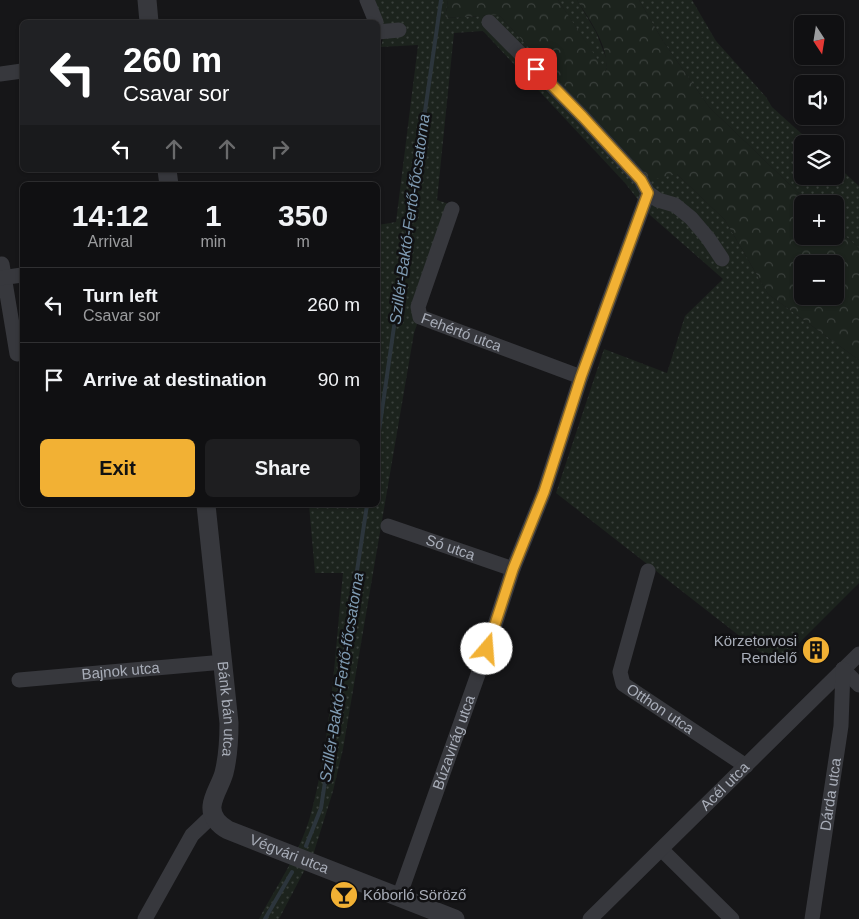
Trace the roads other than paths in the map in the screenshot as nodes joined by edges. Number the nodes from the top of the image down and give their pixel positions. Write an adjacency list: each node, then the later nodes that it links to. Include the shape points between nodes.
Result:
1 (147, 0): 3 (street)
2 (368, 0): 4 (street)
3 (149, 20)
4 (375, 20)
5 (489, 22): 10 (street, via 583,117 641,180)
6 (380, 28): 7 (street)
7 (399, 30)
8 (20, 71): 9 (street)
9 (0, 74)
10 (648, 193): 12 (street, via 675,205 691,218); 16 (street, Búzavirág utca)
11 (452, 209): 16 (street, Fehértó utca, via 418,307 420,317)
12 (722, 259)
13 (2, 273): 14 (street); 15 (street)
14 (20, 275)
15 (17, 354)
16 (581, 377): 19 (street, Búzavirág utca, via 544,492)
17 (206, 507): 22 (street, Bánk bán utca)
18 (388, 526): 19 (street, Só utca)
19 (513, 569): 29 (street, Búzavirág utca)
20 (648, 571): 26 (street, Otthon utca, via 620,672 623,684)
21 (859, 654): 23 (street, Acél utca)
22 (224, 662): 24 (street, Bajnok utca); 27 (street, Bánk bán utca, via 230,723 224,773 212,806)
23 (844, 669): 25 (street); 26 (street, Acél utca); 34 (street, Dárda utca, via 841,726)
24 (19, 680)
25 (859, 684)
26 (746, 766): 28 (street, Acél utca)
27 (213, 815): 29 (street, Végvári utca, via 218,824 228,830); 30 (street, via 192,835)
28 (662, 850): 32 (street, Acél utca); 33 (street)
29 (399, 897): 31 (street, Végvári utca)
30 (145, 919)
31 (455, 919)
32 (590, 919)
33 (732, 919)
34 (812, 919)

